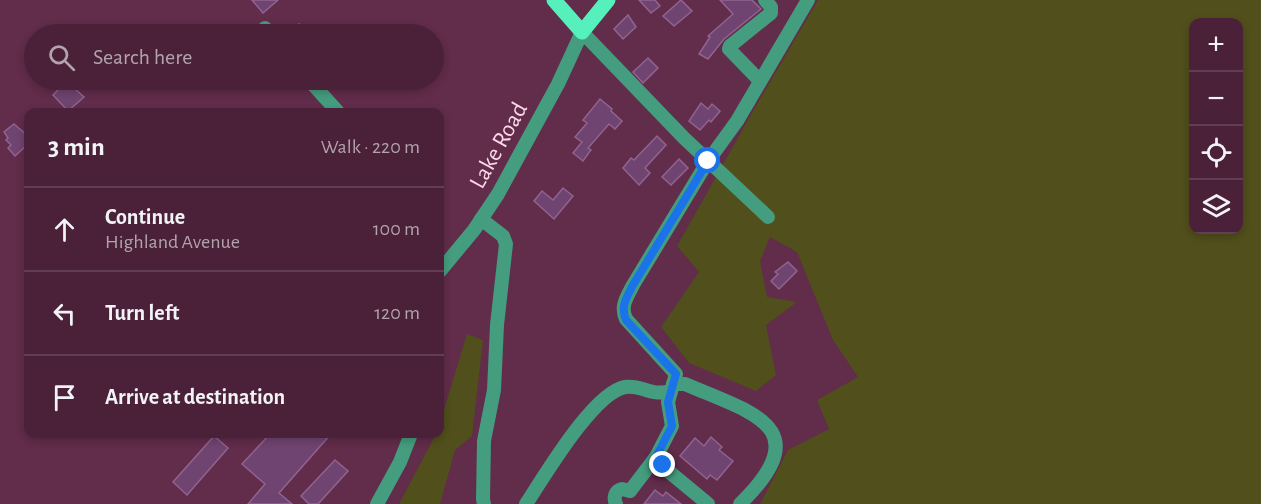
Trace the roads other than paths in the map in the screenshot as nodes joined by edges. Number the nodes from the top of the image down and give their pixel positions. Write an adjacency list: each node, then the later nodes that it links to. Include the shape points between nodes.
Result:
1 (554, 0): 6 (main road)
2 (608, 0): 6 (main road)
3 (808, 0): 5 (street)
4 (769, 5): 5 (street); 7 (street, via 729,49)
5 (791, 28): 7 (street)
6 (582, 32): 10 (street); 12 (street, Lake Road, via 558,84)
7 (760, 81): 10 (street)
8 (318, 90): 9 (street)
9 (334, 108)
10 (708, 161): 11 (street); 14 (street, via 623,304 626,320 676,374)
11 (768, 217)
12 (481, 219): 13 (street, Lake Road); 19 (street, via 503,236 506,244 494,390 484,441)
13 (444, 266)
14 (672, 387): 16 (street, via 668,402 672,426); 20 (street, via 658,394 633,387 614,392 574,433); 23 (street, via 685,384 752,412 771,428 776,441 773,460)
15 (409, 438): 18 (street)
16 (656, 457): 17 (street); 22 (street)
17 (630, 498): 21 (street, via 622,489 614,498)
18 (377, 504)
19 (484, 504)
20 (526, 504)
21 (616, 504)
22 (708, 504)
23 (740, 504)

